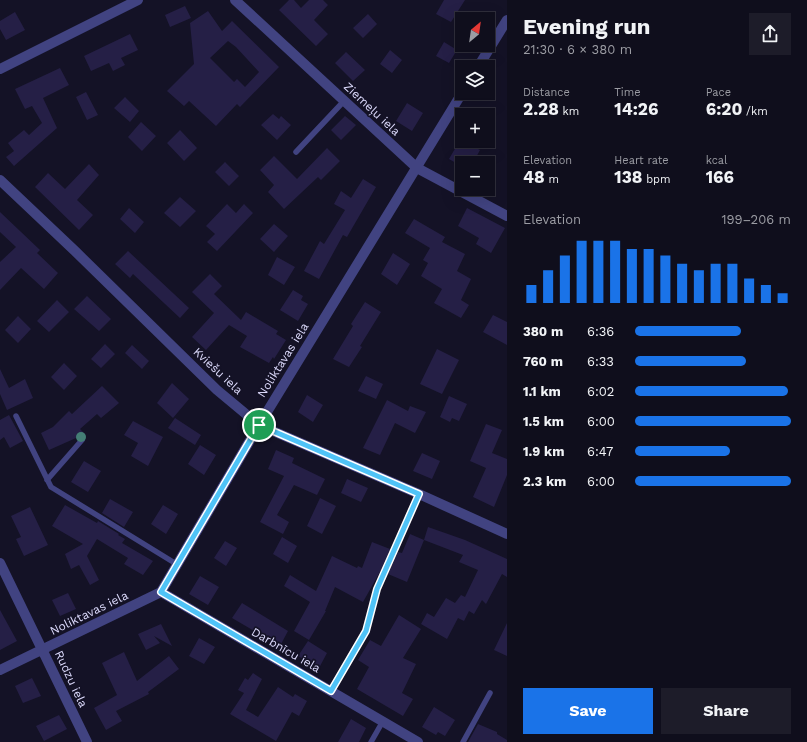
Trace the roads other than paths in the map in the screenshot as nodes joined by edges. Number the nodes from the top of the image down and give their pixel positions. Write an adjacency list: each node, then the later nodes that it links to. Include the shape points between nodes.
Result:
1 (138, 0): 5 (street)
2 (235, 0): 7 (street, Ziemeļu iela)
3 (507, 20): 4 (street)
4 (482, 60)
5 (0, 69)
6 (458, 100): 9 (street, Noliktavas iela)
7 (344, 101): 8 (lane); 9 (street, Ziemeļu iela)
8 (296, 152)
9 (417, 168): 11 (street, Ziemeļu iela); 13 (street, Noliktavas iela)
10 (0, 180): 13 (street, Kviešu iela, via 217,390)
11 (507, 216)
12 (16, 416): 15 (lane)
13 (259, 425): 16 (street, Kviešu iela); 19 (street, Noliktavas iela)
14 (82, 440): 15 (lane)
15 (47, 480): 19 (lane, via 51,487)
16 (419, 494): 17 (street, Kviešu iela); 23 (lane, via 377,589 366,631)
17 (507, 534)
18 (0, 563): 21 (street, Rudzu iela)
19 (178, 566): 20 (street, Noliktavas iela)
20 (161, 592): 21 (street, Noliktavas iela); 23 (street, Darbnīcu iela)
21 (43, 650): 22 (street, Noliktavas iela); 26 (street, Rudzu iela)
22 (0, 670)
23 (331, 691): 25 (street, Darbnīcu iela)
24 (490, 693): 29 (lane)
25 (383, 721): 27 (lane); 28 (street, Darbnīcu iela)
26 (87, 742)
27 (371, 742)
28 (418, 742)
29 (463, 742)

